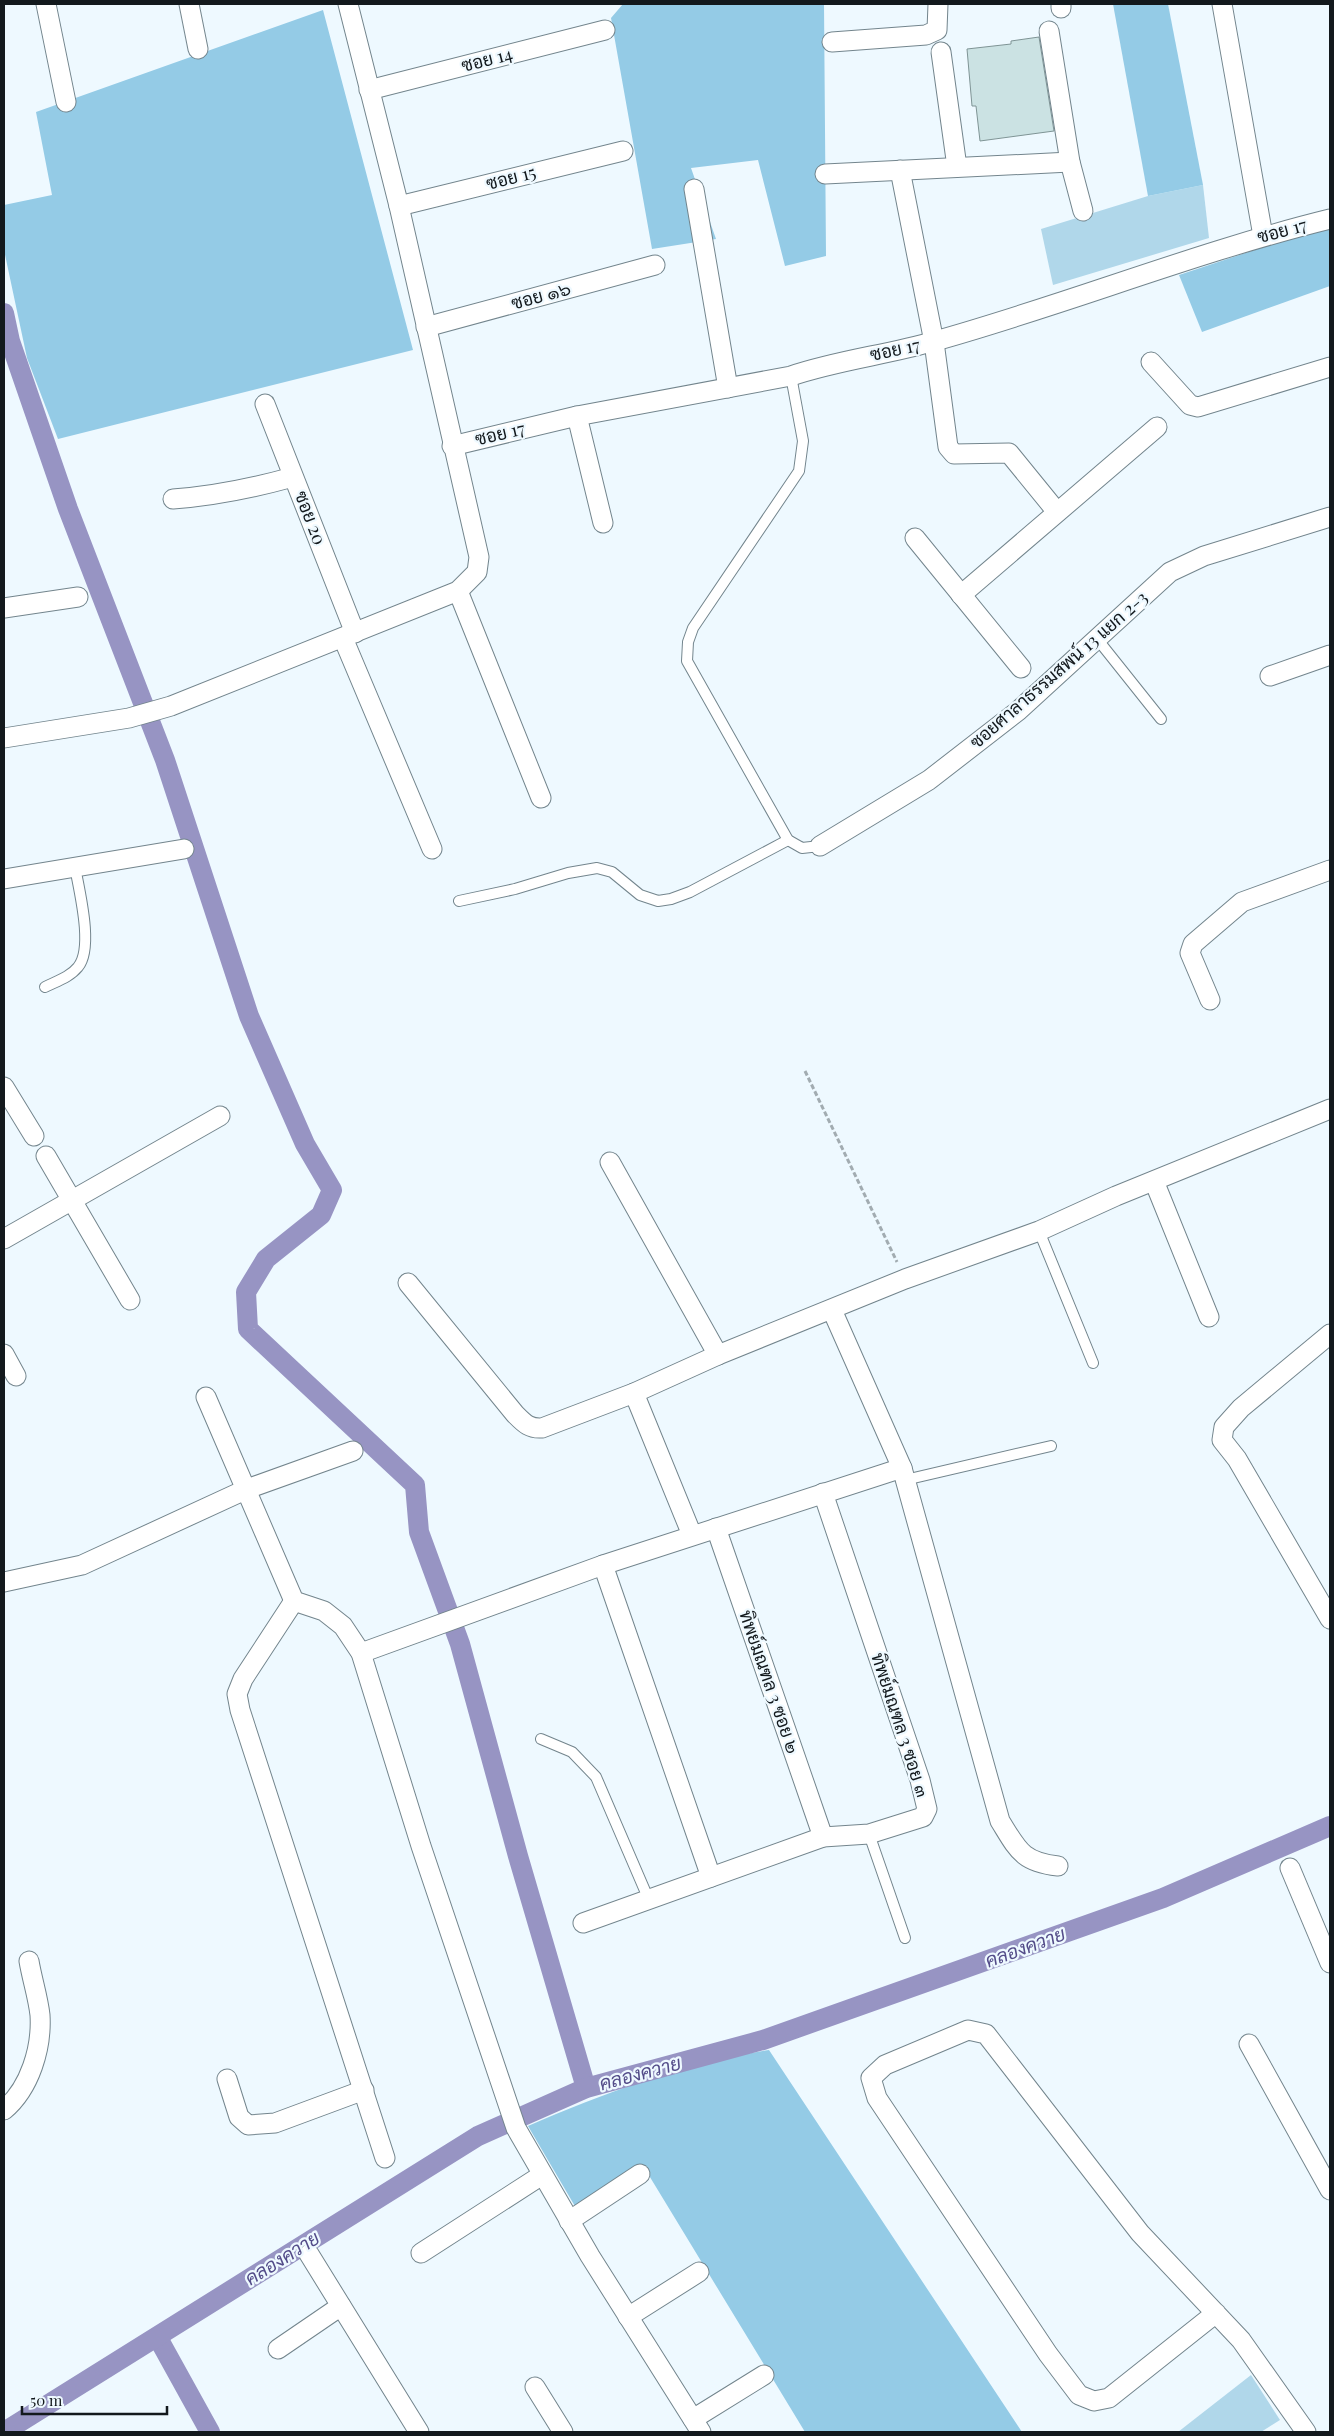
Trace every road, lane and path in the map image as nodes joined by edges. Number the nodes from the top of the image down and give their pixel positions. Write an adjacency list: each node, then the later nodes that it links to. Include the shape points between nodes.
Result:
1 (46, 4): 12 (street)
2 (189, 4): 9 (street)
3 (348, 4): 11 (street)
4 (938, 4): 8 (street, via 937,30 926,35)
5 (1222, 4): 22 (street)
6 (605, 30): 11 (street, ซอย 14)
7 (1049, 30): 14 (street)
8 (832, 42)
9 (198, 50)
10 (941, 52): 15 (street)
11 (369, 90): 19 (street)
12 (66, 102)
13 (623, 151): 19 (street, ซอย 15)
14 (1070, 162): 15 (street); 20 (street)
15 (957, 167): 16 (street)
16 (900, 170): 17 (street); 25 (street)
17 (825, 174)
18 (694, 189): 29 (street)
19 (399, 206): 24 (street)
20 (1082, 212)
21 (1330, 219): 22 (street, ซอย 17)
22 (1263, 236): 25 (street, ซอย 17)
23 (655, 266): 24 (street, ซอย ๑๖)
24 (426, 327): 33 (street)
25 (934, 342): 28 (street, ซอย 17, via 823,365); 36 (street, via 948,447 954,454 1010,454)
26 (1151, 362): 27 (street, via 1190,405 1198,407)
27 (1330, 368)
28 (791, 376): 29 (street, ซอย 17); 52 (lane, via 803,441 800,470 693,628 687,661)
29 (728, 388): 31 (street, ซอย 17)
30 (264, 404): 34 (street, ซอย 20)
31 (577, 416): 33 (street, ซอย 17); 38 (street)
32 (1157, 427): 36 (street)
33 (452, 446): 40 (street, via 479,557 477,572)
34 (293, 476): 35 (street, via 244,490); 44 (street, ซอย 20)
35 (172, 500)
36 (1057, 512): 41 (street)
37 (1330, 518): 45 (street, ซอยศาลาธรรมสพน์ 13 แยก 2-3, via 1204,556 1170,572)
38 (603, 523)
39 (915, 538): 41 (street)
40 (458, 591): 44 (street); 51 (street)
41 (961, 595): 47 (street)
42 (78, 597): 43 (street)
43 (5, 606)
44 (349, 635): 50 (street, via 171,706 129,718); 55 (street, ซอย 20)
45 (1098, 640): 49 (lane); 53 (street, ซอยศาลาธรรมสพน์ 13 แยก 2-3, via 1018,711 929,780)
46 (1330, 655): 48 (street)
47 (1021, 668)
48 (1270, 676)
49 (1161, 719)
50 (4, 738)
51 (541, 798)
52 (788, 840): 53 (lane, ซอยศาลาธรรมสพน์ 13 แยก 2-3, via 802,848); 59 (lane, via 671,899 658,901 640,895 612,872 597,868)
53 (820, 846)
54 (184, 849): 56 (street)
55 (432, 849)
56 (75, 867): 58 (street); 60 (lane, via 86,938 80,964 71,974)
57 (1330, 870): 61 (street, via 1242,902 1193,944 1190,953)
58 (4, 879)
59 (459, 901)
60 (45, 987)
61 (1210, 1000)
62 (805, 1071): 73 (path)
63 (4, 1087): 66 (street)
64 (1330, 1110): 69 (street)
65 (220, 1116): 70 (street)
66 (34, 1136)
67 (46, 1156): 70 (street)
68 (610, 1162): 80 (street)
69 (1154, 1181): 71 (street); 77 (street)
70 (72, 1200): 72 (street); 75 (street)
71 (1039, 1231): 73 (street); 81 (lane)
72 (4, 1238)
73 (905, 1279): 76 (street)
74 (408, 1283): 83 (street, via 527,1426 533,1429 558,1424)
75 (130, 1300)
76 (832, 1310): 80 (street); 87 (street)
77 (1209, 1317)
78 (1330, 1334): 95 (street, via 1241,1408 1224,1427 1222,1440 1237,1459)
79 (4, 1354): 82 (street)
80 (718, 1355): 83 (street)
81 (1092, 1362)
82 (16, 1376)
83 (634, 1393): 91 (street)
84 (206, 1396): 88 (street)
85 (1051, 1446): 87 (lane)
86 (352, 1451): 88 (street)
87 (904, 1474): 89 (street); 100 (street, via 1000,1822 1018,1851 1038,1864)
88 (248, 1489): 93 (street, via 82,1565); 94 (street)
89 (823, 1493): 90 (street); 98 (street, ทิพย์มณฑล 3 ซอย ๓, via 927,1809 923,1817 912,1822)
90 (716, 1528): 91 (street); 99 (street, ทิพย์มณฑล 3 ซอย ๒)
91 (692, 1535): 92 (street)
92 (603, 1566): 96 (street); 102 (street)
93 (4, 1582)
94 (294, 1601): 96 (street, via 324,1610 343,1626); 110 (street, via 243,1679 237,1694)
95 (1330, 1619)
96 (361, 1654): 114 (street, via 504,2097 516,2128)
97 (542, 1739): 103 (lane, via 572,1752 596,1777)
98 (869, 1834): 99 (street, ทิพย์มณฑล 3 ซอย ๓); 105 (lane)
99 (823, 1837): 102 (street, ทิพย์มณฑล 3 ซอย ๓)
100 (1058, 1866)
101 (1290, 1868): 107 (street)
102 (711, 1878): 103 (street, ทิพย์มณฑล 3 ซอย ๓)
103 (649, 1900): 104 (street, ทิพย์มณฑล 3 ซอย ๓)
104 (583, 1923)
105 (904, 1938)
106 (28, 1961): 111 (street, via 40,2015 36,2055 27,2080)
107 (1330, 1963)
108 (1249, 2044): 115 (street)
109 (227, 2079): 110 (street, via 239,2117 248,2125 275,2123)
110 (364, 2090): 112 (street)
111 (4, 2110)
112 (385, 2158)
113 (640, 2174): 116 (street)
114 (542, 2175): 116 (street); 117 (street)
115 (1330, 2190)
116 (569, 2221): 122 (street)
117 (421, 2253)
118 (309, 2254): 120 (street)
119 (699, 2272): 122 (street)
120 (341, 2306): 123 (street); 127 (street)
121 (1216, 2313): 121 (street, via 1140,2232 986,2034 968,2030 885,2065 871,2078 876,2098 1048,2354 1080,2395 1094,2401 1109,2398); 129 (street, via 1241,2340)
122 (628, 2317): 126 (street)
123 (278, 2349)
124 (764, 2375): 126 (street)
125 (535, 2387): 128 (street)
126 (697, 2426)
127 (419, 2432)
128 (563, 2432)
129 (1306, 2432)

